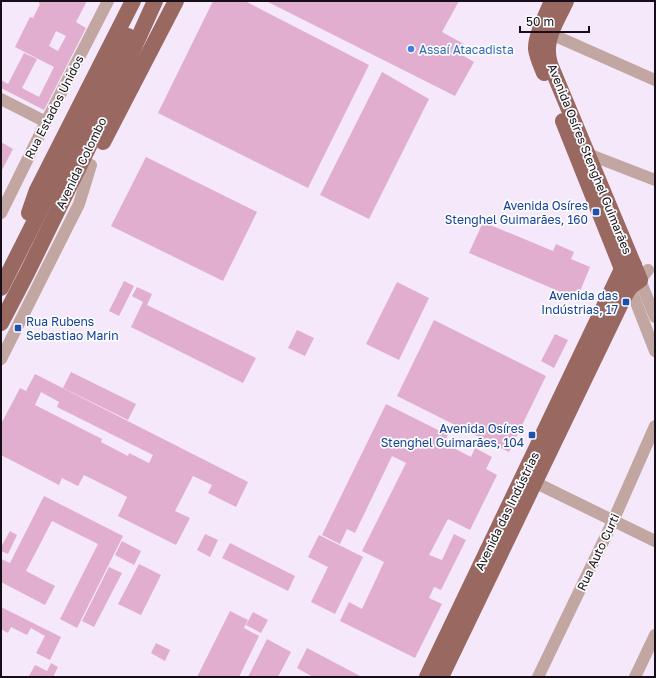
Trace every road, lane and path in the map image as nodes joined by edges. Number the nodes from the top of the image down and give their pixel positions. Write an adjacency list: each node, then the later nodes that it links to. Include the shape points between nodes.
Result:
1 (108, 1): 11 (street, Rua Estados Unidos)
2 (133, 1): 16 (main road, via 37,190)
3 (146, 1): 16 (main road, Avenida Colombo)
4 (155, 1): 17 (main road, Avenida Colombo)
5 (176, 1): 13 (main road)
6 (552, 1): 18 (main road, Avenida Osíres Stenghel Guimarães, via 539,34 536,48 538,59)
7 (566, 1): 8 (main road, Avenida Osíres Stenghel Guimarães)
8 (551, 34): 9 (street); 12 (main road, Avenida Osíres Stenghel Guimarães, via 548,44 550,64)
9 (655, 80)
10 (1, 99): 11 (street)
11 (46, 122): 15 (street, Rua Estados Unidos)
12 (588, 154): 14 (street); 18 (main road, Avenida Osíres Stenghel Guimarães)
13 (91, 165): 17 (main road); 23 (street, via 79,204)
14 (655, 180)
15 (1, 213)
16 (13, 264): 19 (main road, Avenida Colombo)
17 (28, 273): 21 (main road, Avenida Colombo)
18 (638, 274): 20 (street, Avenida Osíres Stenghel Guimarães); 22 (street, Avenida Osíres Stenghel Guimarães); 25 (main road, Avenida das Indústrias)
19 (1, 288)
20 (655, 317)
21 (1, 323)
22 (655, 351)
23 (1, 359)
24 (655, 426): 26 (street, Rua Auto Curti)
25 (530, 479): 26 (street); 29 (main road, Avenida das Indústrias); 30 (main road, Avenida das Indústrias)
26 (613, 521): 27 (street); 31 (street, Rua Auto Curti)
27 (655, 541)
28 (655, 635): 32 (street)
29 (427, 677)
30 (441, 677)
31 (538, 677)
32 (634, 677)

